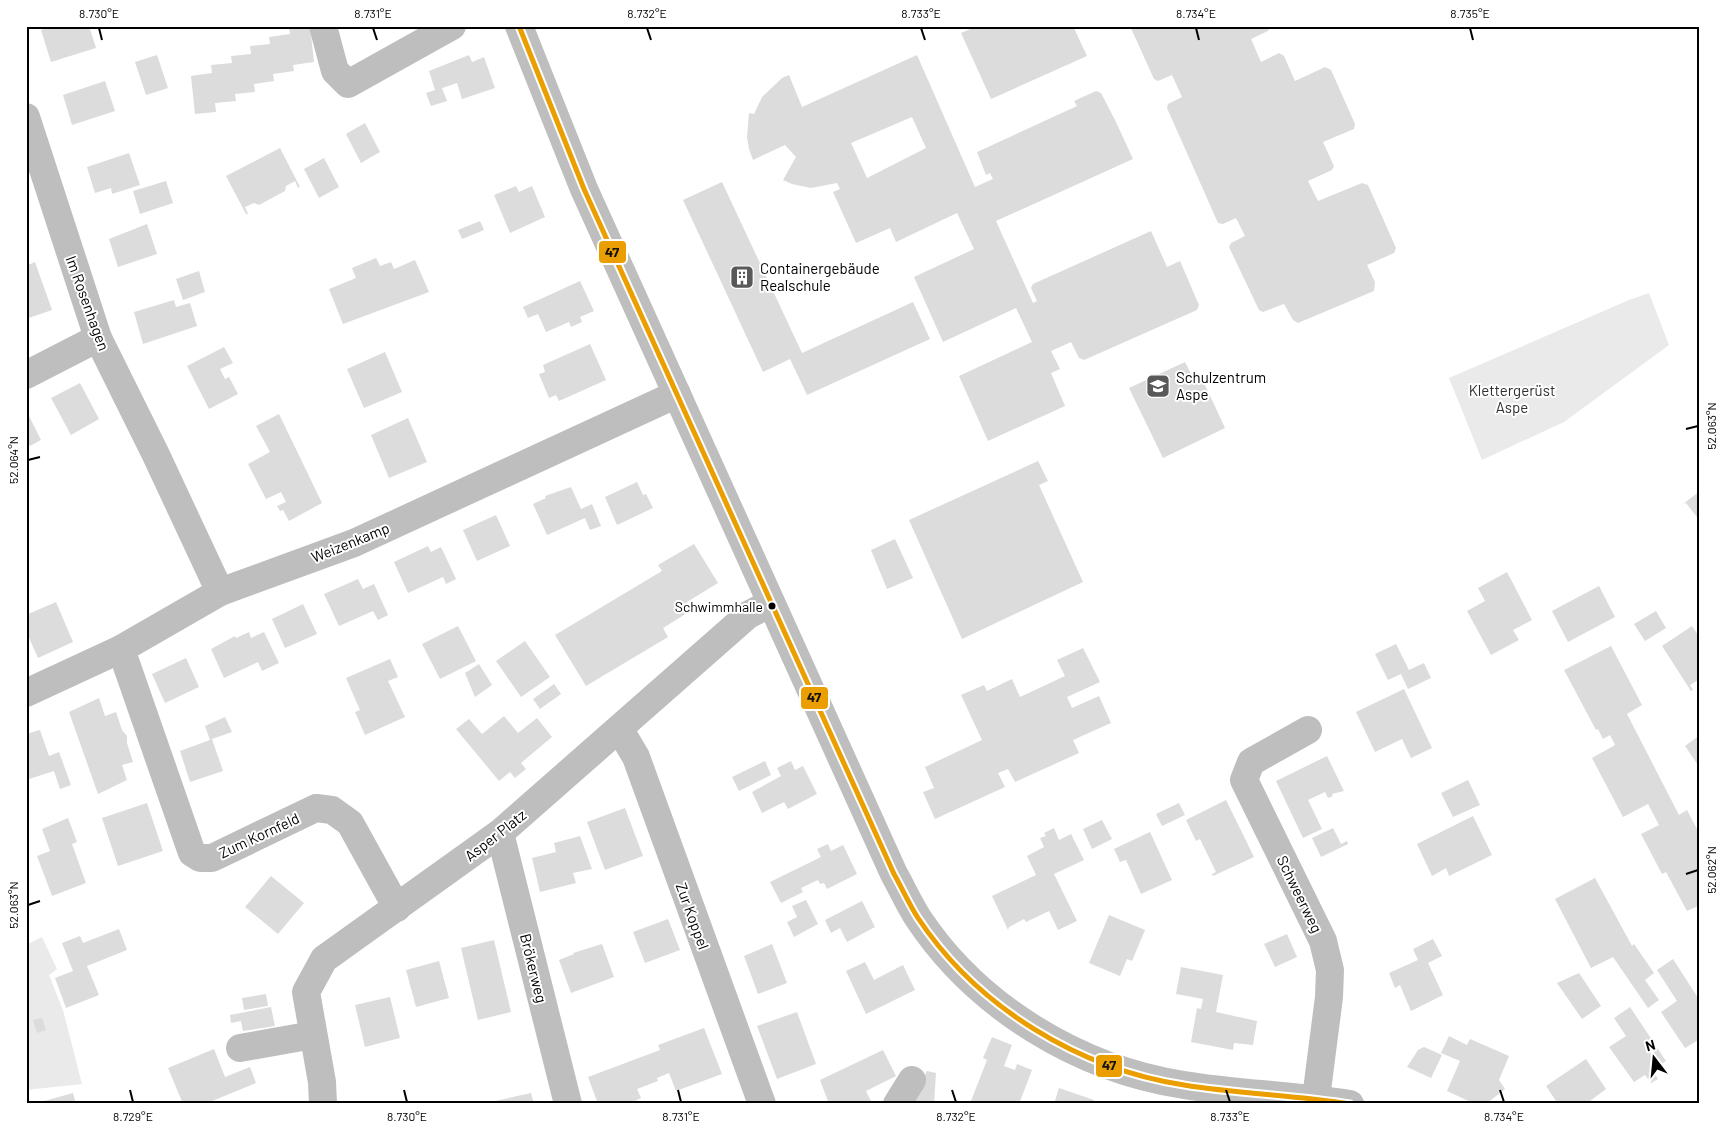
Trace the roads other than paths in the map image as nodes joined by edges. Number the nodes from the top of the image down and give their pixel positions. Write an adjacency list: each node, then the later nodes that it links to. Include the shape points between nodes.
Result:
1 (322, 26): 2 (street, via 335,71 348,84)
2 (452, 26)
3 (519, 26): 7 (street, via 584,189)
4 (26, 117): 5 (street, Im Rosenhagen)
5 (98, 338): 6 (street); 8 (street, Im Rosenhagen)
6 (26, 375)
7 (677, 394): 8 (street, Weizenkamp, via 354,542); 9 (street)
8 (220, 592): 10 (street, Weizenkamp)
9 (771, 603): 12 (street, Asper Platz, via 748,615); 19 (street, via 899,883 918,918 946,954 974,982 1043,1036 1134,1075 1184,1086)
10 (121, 649): 11 (street, Weizenkamp); 15 (street, Zum Kornfeld, via 192,853 200,858 212,858 316,808 332,810 350,823)
11 (26, 693)
12 (620, 730): 14 (street, Asper Platz); 22 (street, Zur Koppel, via 636,757)
13 (1308, 730): 19 (street, Schweerweg, via 1251,762 1244,780 1323,941 1328,963 1329,997)
14 (500, 833): 15 (street, Asper Platz); 21 (street, Brökerweg)
15 (397, 908): 16 (street, Asper Platz, via 324,960 306,992)
16 (314, 1035): 17 (street); 20 (street, Asper Platz)
17 (240, 1048)
18 (912, 1080): 23 (street)
19 (1316, 1098): 24 (street)
20 (323, 1104)
21 (568, 1104)
22 (762, 1104)
23 (898, 1104)
24 (1350, 1104)

